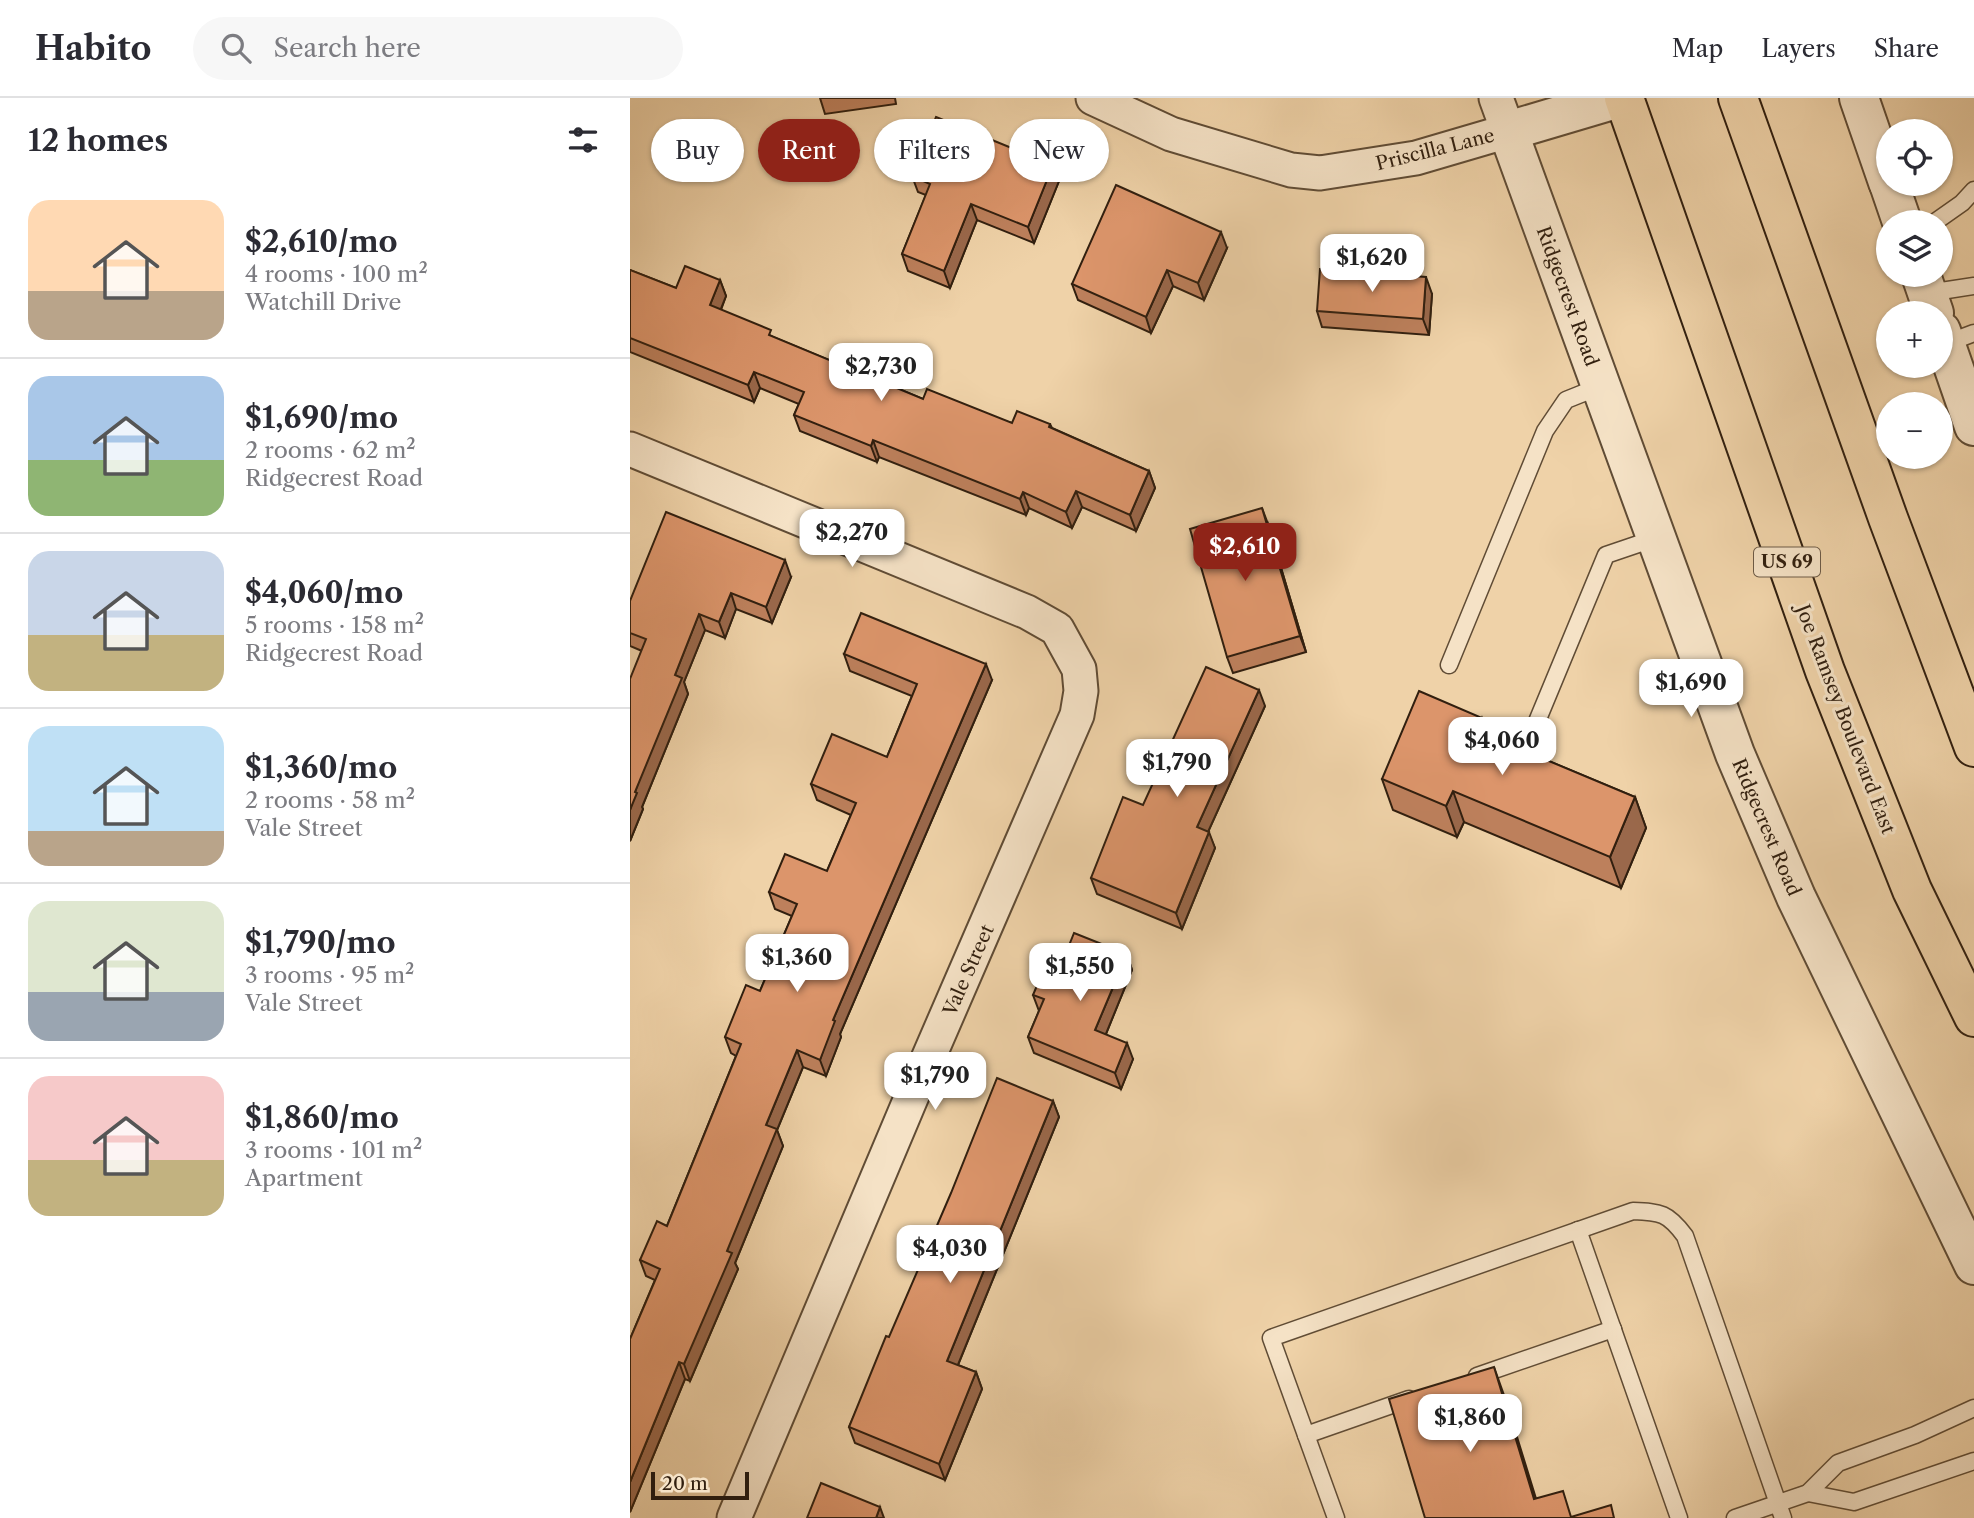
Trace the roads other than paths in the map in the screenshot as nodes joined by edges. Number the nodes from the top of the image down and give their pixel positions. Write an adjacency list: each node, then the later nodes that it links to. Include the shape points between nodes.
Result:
1 (1093, 98): 6 (street, Priscilla Lane, via 1171,134 1291,170 1320,173 1416,158)
2 (1619, 98): 6 (street, Priscilla Lane)
3 (1624, 98): 20 (highway, Joe Ramsey Boulevard East / US 69, via 1825,671 1912,890)
4 (1738, 98): 19 (highway)
5 (1863, 99): 7 (street)
6 (1502, 114): 13 (street, Ridgecrest Road)
7 (1876, 141)
8 (1974, 190): 9 (lane)
9 (1952, 210)
10 (1974, 286): 11 (lane)
11 (1953, 304)
12 (1953, 357): 14 (street)
13 (1601, 386): 16 (street, Ridgecrest Road); 17 (lane, via 1566,400 1545,431)
14 (1974, 426)
15 (630, 449): 31 (street, Vale Street, via 1027,612 1057,629 1079,669 1082,691 1053,777)
16 (1656, 538): 18 (lane, via 1606,555); 22 (street, Ridgecrest Road, via 1735,754 1796,897)
17 (1449, 666)
18 (1531, 736)
19 (1974, 747)
20 (1974, 1017)
21 (1578, 1230): 23 (lane); 27 (lane, via 1271,1338); 30 (lane, via 1633,1211 1655,1211 1672,1218 1685,1236)
22 (1974, 1265)
23 (1613, 1329): 24 (lane); 33 (lane)
24 (1459, 1382)
25 (1421, 1395): 27 (lane)
26 (1974, 1408): 29 (lane, via 1838,1463)
27 (1306, 1435): 32 (lane)
28 (1974, 1461): 29 (lane, via 1854,1502)
29 (1808, 1493): 30 (lane)
30 (1781, 1511): 34 (lane)
31 (734, 1518)
32 (1336, 1518)
33 (1679, 1518)
34 (1735, 1518)

